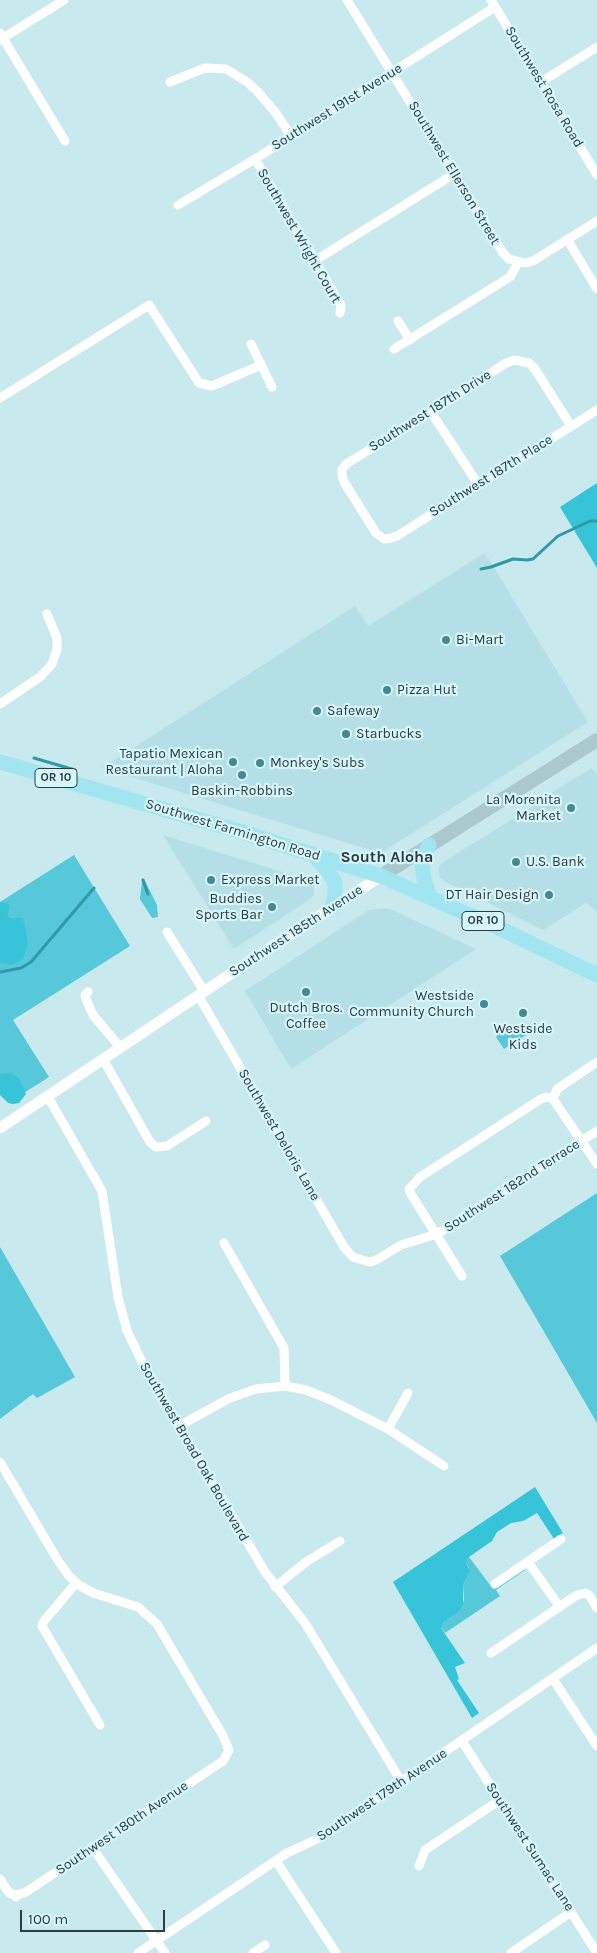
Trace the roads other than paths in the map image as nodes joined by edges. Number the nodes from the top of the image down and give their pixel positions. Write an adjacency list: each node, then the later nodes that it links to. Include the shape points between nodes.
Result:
1 (64, 0): 4 (street)
2 (348, 0): 6 (street, Southwest Ellerson Street)
3 (493, 4): 6 (street, Southwest 191st Avenue); 8 (street, Southwest Rosa Road)
4 (1, 37): 10 (street)
5 (597, 47): 8 (street)
6 (392, 71): 9 (street, Southwest 191st Avenue); 12 (street, Southwest Ellerson Street)
7 (170, 82): 9 (street, via 205,68 226,70 257,91)
8 (541, 82): 13 (street, Southwest Rosa Road)
9 (291, 136): 11 (street, Southwest 191st Avenue)
10 (65, 141)
11 (255, 159): 14 (street, Southwest 191st Avenue); 17 (street, Southwest Wright Court)
12 (454, 174): 17 (street); 18 (street, Southwest Ellerson Street, via 503,253)
13 (597, 175)
14 (178, 205)
15 (597, 221): 16 (street)
16 (567, 239): 18 (street, via 533,261); 19 (street)
17 (316, 260): 20 (street, Southwest Wright Court, via 341,305)
18 (518, 263): 22 (street, via 510,277)
19 (597, 289)
20 (340, 313)
21 (398, 321): 22 (street)
22 (410, 340): 24 (street)
23 (251, 344): 25 (street)
24 (394, 349)
25 (261, 364): 26 (street); 27 (street, via 212,386 199,383 149,305)
26 (272, 387)
27 (0, 398)
28 (597, 410): 30 (street, Southwest 187th Place)
29 (431, 412): 30 (street, Southwest 187th Drive, via 514,360 529,363 535,369); 31 (street); 32 (street, Southwest 187th Drive, via 342,469 344,482 376,533)
30 (571, 426): 31 (street, Southwest 187th Place)
31 (478, 484): 32 (street, Southwest 187th Place, via 397,536)
32 (384, 539)
33 (47, 614): 34 (street, via 57,638 52,664 40,677)
34 (0, 704)
35 (597, 740): 37 (main road, Southwest 185th Avenue)
36 (0, 762): 38 (main road, Southwest Farmington Road / OR 10)
37 (429, 845): 39 (main road, Southwest 185th Avenue); 40 (main road, via 422,865)
38 (313, 854): 39 (main road, Southwest Farmington Road / OR 10); 41 (main road, via 335,883)
39 (381, 876): 40 (main road, Southwest Farmington Road / OR 10); 41 (street, Southwest 185th Avenue)
40 (430, 896): 43 (main road, Southwest Farmington Road / OR 10)
41 (332, 907): 45 (street, Southwest 185th Avenue)
42 (167, 932): 45 (street, Southwest Deloris Lane)
43 (597, 975)
44 (88, 992): 46 (street, via 86,1000 93,1015)
45 (201, 993): 46 (street, Southwest 185th Avenue); 58 (street, Southwest Deloris Lane, via 346,1250 353,1257)
46 (120, 1047): 47 (street, Southwest 185th Avenue)
47 (103, 1059): 49 (street, Southwest 185th Avenue); 51 (street, via 150,1142 156,1147 167,1146)
48 (597, 1062): 50 (street, via 557,1089)
49 (48, 1097): 52 (street, Southwest 185th Avenue); 62 (street, Southwest Broad Oak Boulevard, via 102,1190 118,1297 128,1331 142,1364)
50 (553, 1099): 54 (street); 56 (street, via 541,1099 420,1177 410,1189 411,1194)
51 (206, 1121)
52 (0, 1128)
53 (597, 1130): 54 (street, Southwest 182nd Terrace)
54 (582, 1141): 55 (street); 56 (street, Southwest 182nd Terrace)
55 (597, 1164)
56 (437, 1234): 58 (street, Southwest 182nd Terrace, via 401,1245); 59 (street)
57 (224, 1243): 60 (street, via 284,1348)
58 (370, 1262)
59 (462, 1276)
60 (285, 1386): 62 (street, via 256,1389 230,1398); 63 (street, via 331,1400)
61 (408, 1393): 63 (street)
62 (179, 1426): 71 (street, Southwest Broad Oak Boulevard)
63 (388, 1429): 65 (street)
64 (0, 1462): 69 (street, via 63,1569)
65 (444, 1466)
66 (561, 1539): 68 (street)
67 (340, 1541): 71 (street)
68 (528, 1562): 70 (street); 72 (street)
69 (76, 1583): 77 (street, via 42,1626); 82 (street, Southwest 180th Avenue, via 93,1593 133,1604 151,1617 222,1734 229,1751 223,1761)
70 (496, 1584)
71 (275, 1587): 80 (street, Southwest Broad Oak Boulevard, via 310,1630)
72 (560, 1607): 73 (street, via 585,1593); 75 (street)
73 (597, 1608)
74 (597, 1648): 76 (street, Southwest 179th Avenue)
75 (491, 1653)
76 (553, 1679): 78 (street, Southwest 179th Avenue); 79 (street)
77 (100, 1725)
78 (462, 1742): 80 (street, Southwest 179th Avenue); 81 (street, Southwest Sumac Lane)
79 (597, 1746)
80 (400, 1781): 83 (street, Southwest 179th Avenue, via 317,1839)
81 (500, 1800): 84 (street, via 425,1850); 86 (street, Southwest Sumac Lane)
82 (92, 1847): 85 (street, Southwest 180th Avenue, via 16,1896 6,1890); 87 (street)
83 (276, 1860): 87 (street, Southwest 179th Avenue); 93 (street)
84 (419, 1866)
85 (0, 1879)
86 (572, 1912): 89 (street, Southwest Sumac Lane); 94 (street)
87 (157, 1940): 90 (street, Southwest 179th Avenue); 91 (street)
88 (264, 1945): 92 (street)
89 (597, 1952)
90 (138, 1953)
91 (165, 1953)
92 (254, 1953)
93 (336, 1953)
94 (511, 1953)

